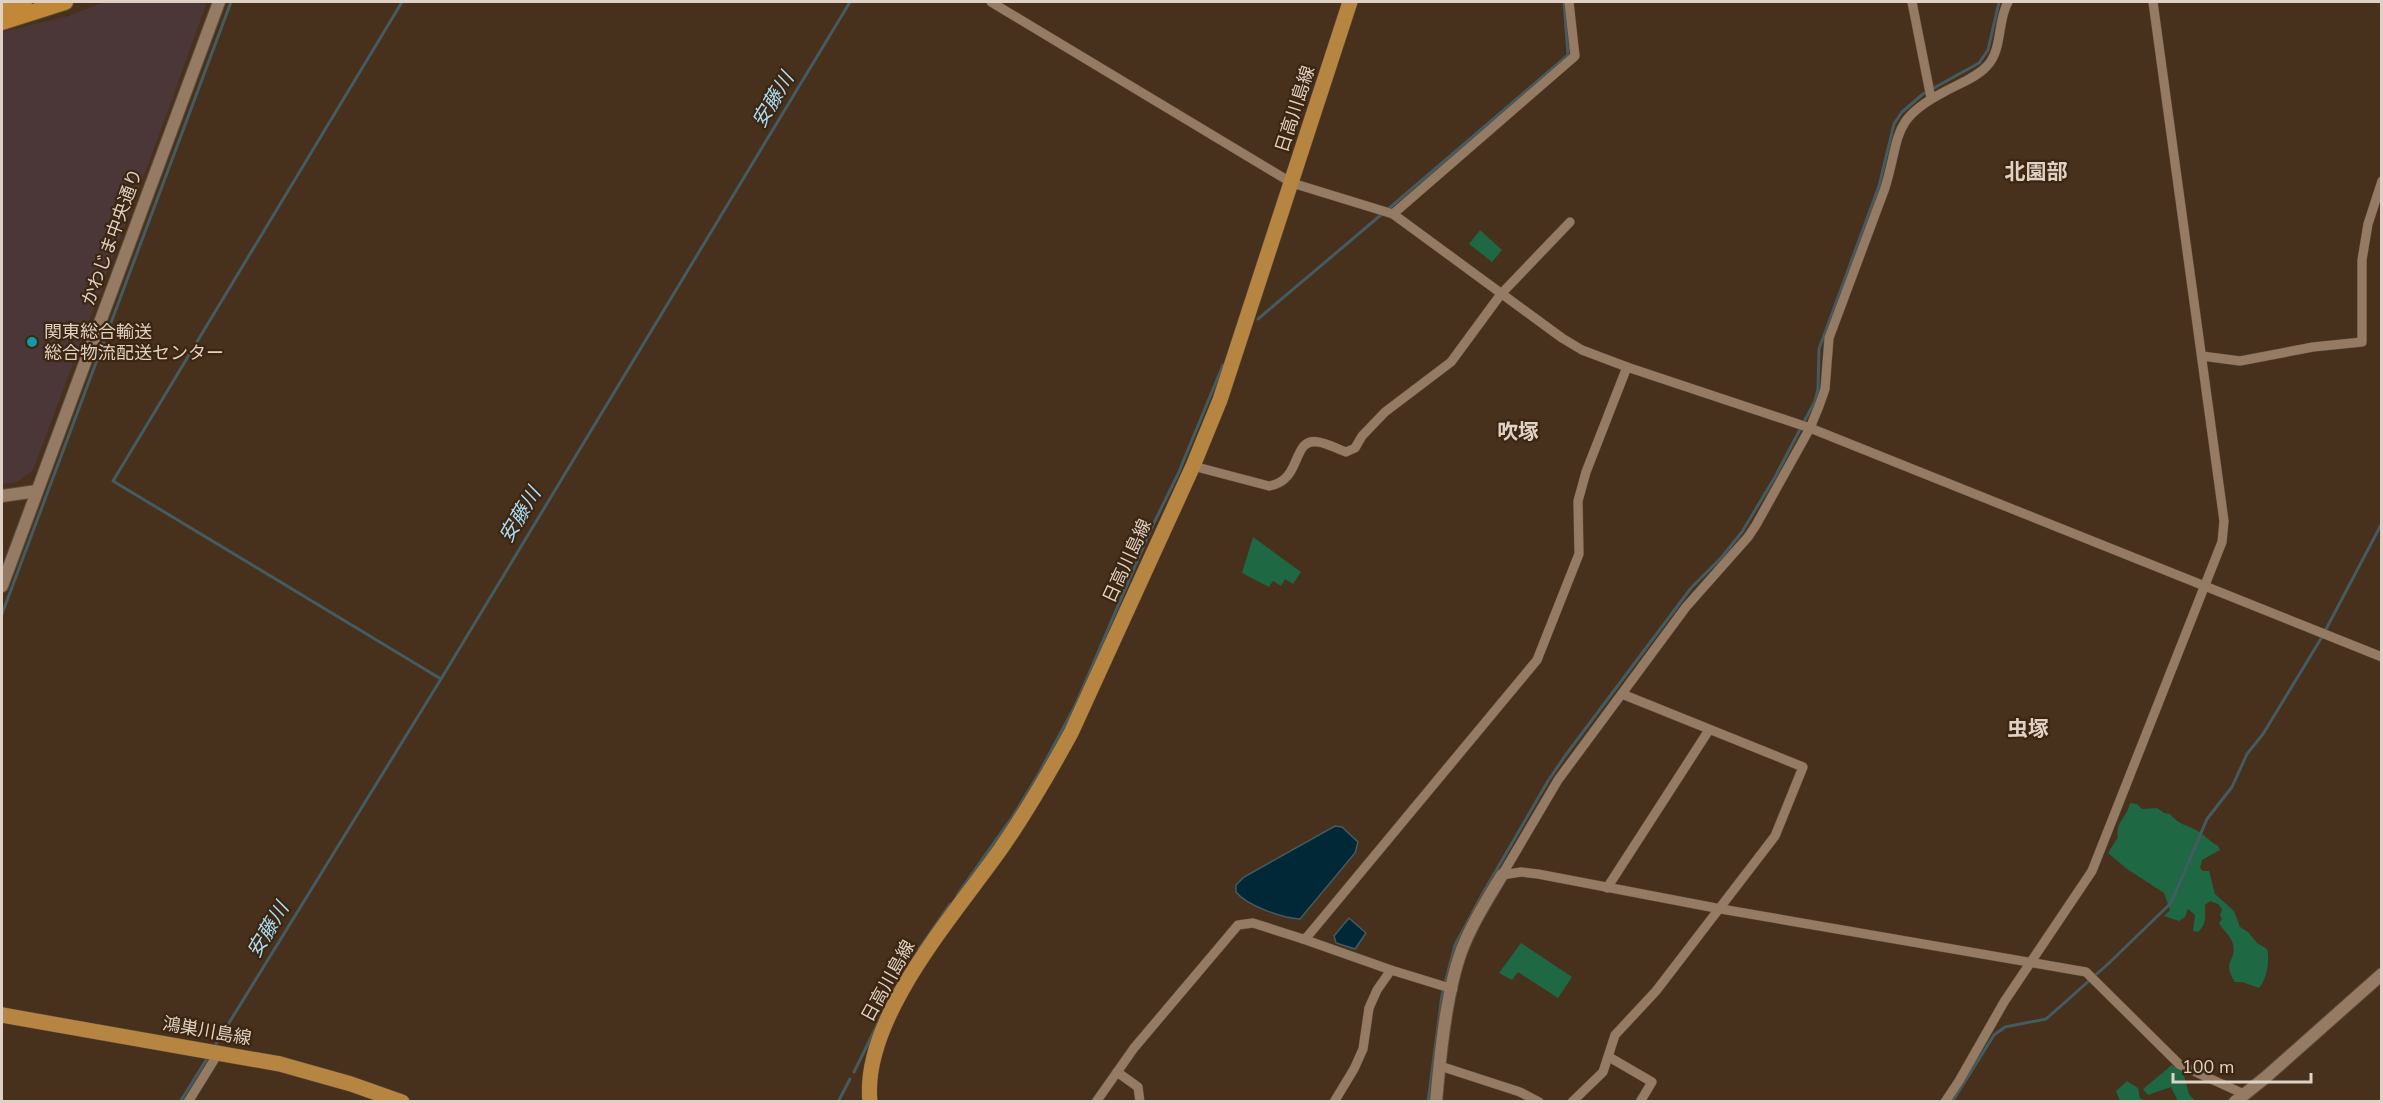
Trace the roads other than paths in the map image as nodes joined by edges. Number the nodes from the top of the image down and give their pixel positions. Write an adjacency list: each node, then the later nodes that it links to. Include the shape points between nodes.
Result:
1 (24, 2): 10 (highway)
2 (65, 2): 11 (highway)
3 (219, 2): 22 (street, かわじま中央通り)
4 (992, 2): 14 (street)
5 (1350, 2): 14 (main road, 日高川島線)
6 (1569, 2): 15 (street, via 1575,56)
7 (1912, 2): 12 (street)
8 (2008, 2): 12 (street, via 1989,65)
9 (2153, 2): 18 (street)
10 (2, 9)
11 (2, 22)
12 (1931, 98): 20 (street, via 1909,115 1897,137 1885,188 1829,338 1825,389)
13 (2382, 181): 18 (street, via 2368,224 2362,260 2362,342 2240,361)
14 (1292, 183): 15 (street); 21 (main road, 日高川島線, via 1220,400)
15 (1393, 214): 17 (street)
16 (1570, 222): 17 (street)
17 (1501, 294): 19 (street, via 1582,350); 21 (street, via 1450,362 1385,412 1355,448 1346,452 1309,442 1302,447 1289,476 1281,484 1269,486)
18 (2202, 356): 25 (street, via 2224,521 2222,542)
19 (1627, 368): 20 (street); 32 (street, via 1578,501 1579,554 1537,660)
20 (1810, 428): 25 (street); 27 (street, via 1748,537 1686,607)
21 (1193, 466): 45 (main road, 日高川島線, via 1050,771 1009,837 913,971 896,1003 875,1052)
22 (37, 491): 23 (street); 24 (street, かわじま中央通り)
23 (2, 496)
24 (2, 586)
25 (2204, 586): 26 (street); 33 (street, via 2092,871)
26 (2382, 657)
27 (1622, 694): 28 (street); 29 (street, via 1558,780)
28 (1709, 730): 30 (street); 31 (street, via 1803,767 1775,836)
29 (1502, 875): 30 (street, via 1521,872); 36 (street, via 1472,927)
30 (1607, 888): 31 (street)
31 (1720, 909): 33 (street); 39 (street, via 1656,991 1615,1035)
32 (1304, 939): 34 (street); 41 (street, via 1253,923 1238,925)
33 (2030, 961): 42 (street, via 2090,975 2180,1065); 53 (street)
34 (1391, 970): 36 (street); 48 (street, via 1369,1008 1363,1048)
35 (2382, 974): 42 (street)
36 (1453, 989): 40 (street)
37 (2, 1015): 38 (main road, 鴻巣川島線)
38 (219, 1052): 43 (street); 44 (main road, 鴻巣川島線, via 299,1069)
39 (1609, 1057): 51 (street, via 1603,1072); 52 (street, via 1652,1082)
40 (1440, 1066): 49 (street); 50 (street)
41 (1117, 1072): 46 (street); 47 (street, via 1138,1088)
42 (2240, 1098)
43 (188, 1101)
44 (402, 1101)
45 (870, 1101)
46 (1096, 1101)
47 (1140, 1101)
48 (1334, 1101)
49 (1436, 1101)
50 (1539, 1101)
51 (1572, 1101)
52 (1640, 1101)
53 (1944, 1101)

